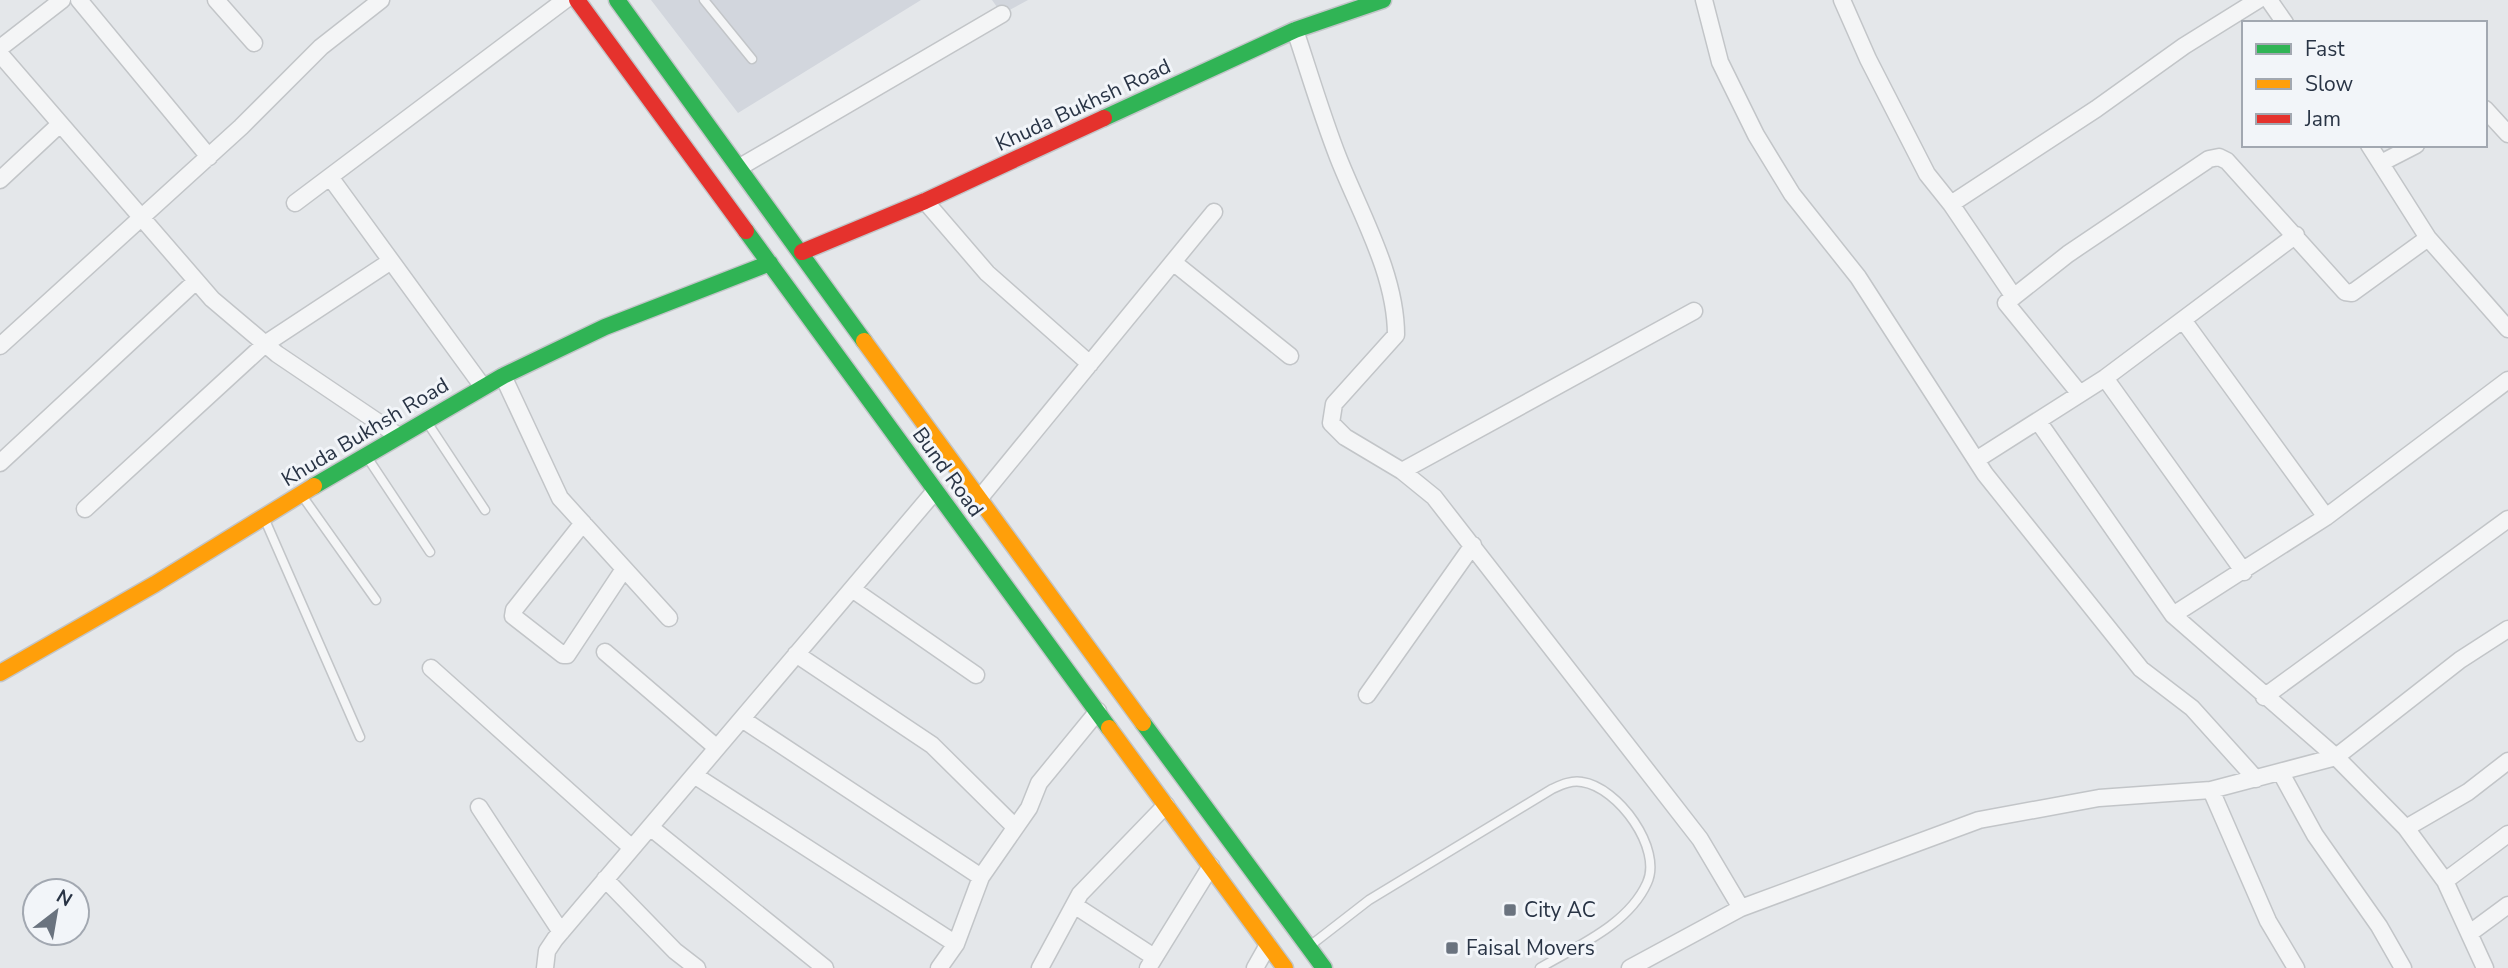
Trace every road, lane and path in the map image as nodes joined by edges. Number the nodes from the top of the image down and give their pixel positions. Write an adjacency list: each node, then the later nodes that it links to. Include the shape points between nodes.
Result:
1 (62, 0): 20 (street)
2 (79, 0): 28 (street)
3 (216, 0): 19 (street)
4 (380, 0): 28 (street, via 321,47)
5 (565, 0): 31 (street)
6 (578, 0): 43 (main road, Bund Road)
7 (617, 0): 30 (main road, Bund Road)
8 (704, 0): 22 (lane)
9 (1326, 0): 16 (main road)
10 (1383, 0): 16 (main road, Khuda Bukhsh Road)
11 (1704, 0): 62 (street, via 1720,62 1756,135 1791,194 1858,277)
12 (1842, 0): 35 (street, via 1927,174)
13 (2258, 0): 35 (street)
14 (2269, 0): 17 (street)
15 (1002, 14): 30 (street)
16 (1335, 18): 18 (main road, Khuda Bukhsh Road)
17 (2284, 21)
18 (1294, 30): 33 (main road, Khuda Bukhsh Road); 64 (street, via 1389,286 1396,317 1396,335 1334,404 1331,423 1367,452)
19 (254, 43)
20 (0, 48)
21 (0, 54): 24 (street)
22 (752, 59)
23 (2487, 111): 25 (street)
24 (60, 124): 32 (street); 37 (street)
25 (2508, 134)
26 (2370, 147): 29 (street)
27 (2412, 147): 29 (street)
28 (209, 157): 37 (street)
29 (2381, 163): 39 (street)
30 (740, 167): 40 (main road, Bund Road)
31 (330, 177): 34 (street); 41 (street)
32 (0, 180)
33 (925, 201): 40 (main road, Khuda Bukhsh Road); 52 (street, via 987,273)
34 (295, 203)
35 (1951, 204): 45 (street)
36 (1214, 212): 42 (street)
37 (142, 219): 44 (street); 50 (street)
38 (2295, 235): 39 (street, via 2340,287 2352,293); 45 (street, via 2227,161 2209,159 2068,254); 47 (street)
39 (2428, 238): 48 (street)
40 (802, 252): 67 (main road, Bund Road)
41 (391, 261): 49 (street); 56 (street)
42 (1173, 262): 51 (street); 52 (street)
43 (770, 263): 53 (main road, Khuda Bukhsh Road, via 605,327); 65 (main road, Bund Road)
44 (196, 281): 49 (street); 63 (street)
45 (2014, 297): 57 (street, via 2006,303)
46 (1695, 311): 64 (street)
47 (2183, 320): 54 (street); 71 (street)
48 (2506, 326)
49 (265, 344): 60 (street); 68 (street)
50 (0, 346)
51 (1290, 356)
52 (1090, 363): 67 (street)
53 (503, 376): 56 (main road, Khuda Bukhsh Road); 73 (street, via 560,498)
54 (2105, 378): 57 (street); 77 (street)
55 (2508, 380): 71 (street)
56 (483, 387): 58 (main road, Khuda Bukhsh Road)
57 (2080, 394): 59 (street)
58 (425, 419): 60 (main road, Khuda Bukhsh Road); 69 (lane)
59 (2038, 421): 62 (street); 80 (street)
60 (397, 435): 61 (main road, Khuda Bukhsh Road)
61 (365, 455): 66 (main road, Khuda Bukhsh Road); 75 (lane)
62 (1976, 460): 98 (street, via 2141,669 2192,708)
63 (0, 463)
64 (1402, 471): 74 (street, via 1434,497)
65 (935, 491): 78 (street); 90 (main road, Bund Road)
66 (301, 494): 70 (main road, Khuda Bukhsh Road); 79 (lane)
67 (979, 499): 118 (main road, Bund Road)
68 (85, 509)
69 (485, 510)
70 (264, 517): 86 (main road, Khuda Bukhsh Road); 92 (lane)
71 (2326, 517): 77 (street)
72 (2508, 519): 89 (street)
73 (583, 523): 76 (street); 76 (street, via 513,616 567,655)
74 (1472, 545): 88 (street); 113 (street, via 1700,839)
75 (430, 551)
76 (624, 569): 81 (street)
77 (2244, 572): 80 (street)
78 (852, 589): 84 (street); 87 (street)
79 (376, 600)
80 (2173, 615): 89 (street)
81 (668, 618)
82 (2508, 629): 94 (street, via 2460,660)
83 (605, 652): 93 (street)
84 (796, 654): 91 (street); 103 (street, via 932,746)
85 (431, 668): 106 (street)
86 (0, 673)
87 (976, 676)
88 (1367, 695)
89 (2264, 697): 94 (street)
90 (1098, 711): 100 (main road, Bund Road); 103 (street, via 1039,783)
91 (742, 719): 93 (street); 108 (street)
92 (360, 737)
93 (716, 748): 97 (street)
94 (2336, 757): 96 (street); 104 (street)
95 (2508, 761): 104 (street, via 2468,792)
96 (2281, 773): 98 (street); 131 (street, via 2315,835)
97 (694, 775): 102 (street); 116 (street)
98 (2256, 779): 99 (street)
99 (2211, 790): 113 (street, via 2099,799 1979,820); 130 (street, via 2268,921)
100 (1166, 805): 107 (main road, Bund Road); 111 (street)
101 (479, 807): 114 (street)
102 (650, 827): 106 (street); 123 (street)
103 (1016, 827): 108 (street)
104 (2406, 828): 110 (street)
105 (2508, 834): 110 (street)
106 (632, 848): 109 (street)
107 (1211, 866): 117 (main road, Bund Road); 119 (street)
108 (981, 877): 116 (street)
109 (606, 879): 114 (street); 122 (street)
110 (2445, 881): 115 (street)
111 (1074, 905): 119 (street); 124 (street)
112 (2508, 905): 115 (street)
113 (1741, 908): 129 (street)
114 (561, 932): 121 (street, via 547,951)
115 (2470, 933): 132 (street)
116 (956, 944): 120 (street)
117 (1268, 945): 125 (street); 126 (main road, Bund Road)
118 (1309, 947): 127 (main road, Bund Road); 128 (lane, via 1369,900 1552,789 1584,782 1606,793 1629,816 1649,845 1653,866 1647,885 1611,926)
119 (1151, 962)
120 (945, 966)
121 (545, 968)
122 (697, 968)
123 (825, 968)
124 (1040, 968)
125 (1255, 968)
126 (1285, 968)
127 (1324, 968)
128 (1540, 968)
129 (1630, 968)
130 (2296, 968)
131 (2403, 968)
132 (2485, 968)

